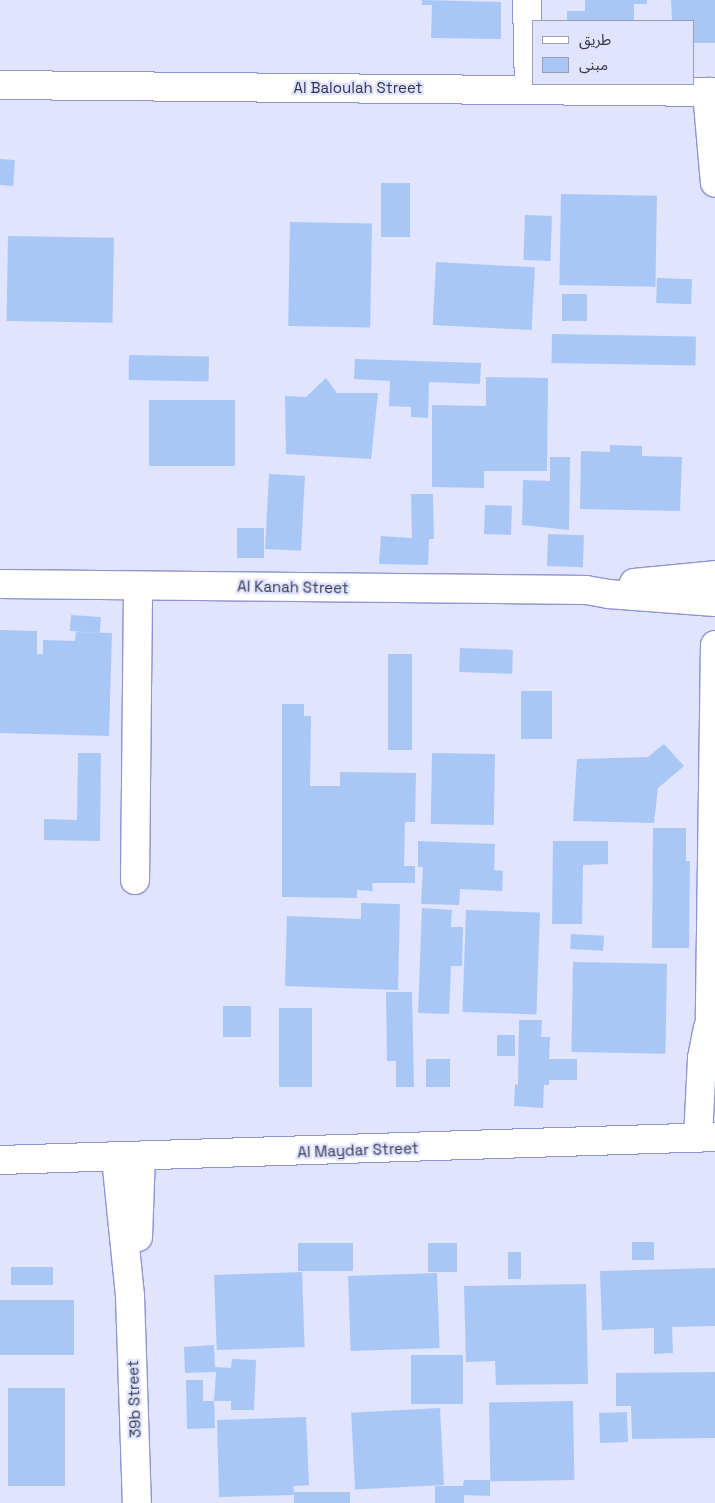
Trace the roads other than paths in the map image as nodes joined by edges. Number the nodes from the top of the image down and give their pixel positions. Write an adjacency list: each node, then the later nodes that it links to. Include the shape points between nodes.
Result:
1 (528, 0): 3 (street)
2 (0, 85): 3 (street, Al Baloulah Street)
3 (529, 90): 4 (street, Al Baloulah Street)
4 (711, 92): 5 (street)
5 (715, 184)
6 (715, 575): 9 (street, Al Kanah Street)
7 (0, 584): 8 (street, Al Kanah Street)
8 (138, 586): 9 (street, Al Kanah Street); 12 (street)
9 (586, 590): 10 (street, Al Kanah Street)
10 (715, 602)
11 (715, 645): 13 (street)
12 (135, 880)
13 (710, 1017): 14 (street); 15 (street, via 702,1058)
14 (715, 1050)
15 (706, 1138): 16 (street, Al Maydar Street)
16 (128, 1158): 17 (street, Al Maydar Street); 18 (street, 39b Street, via 137,1262 130,1296)
17 (0, 1160)
18 (137, 1503)

